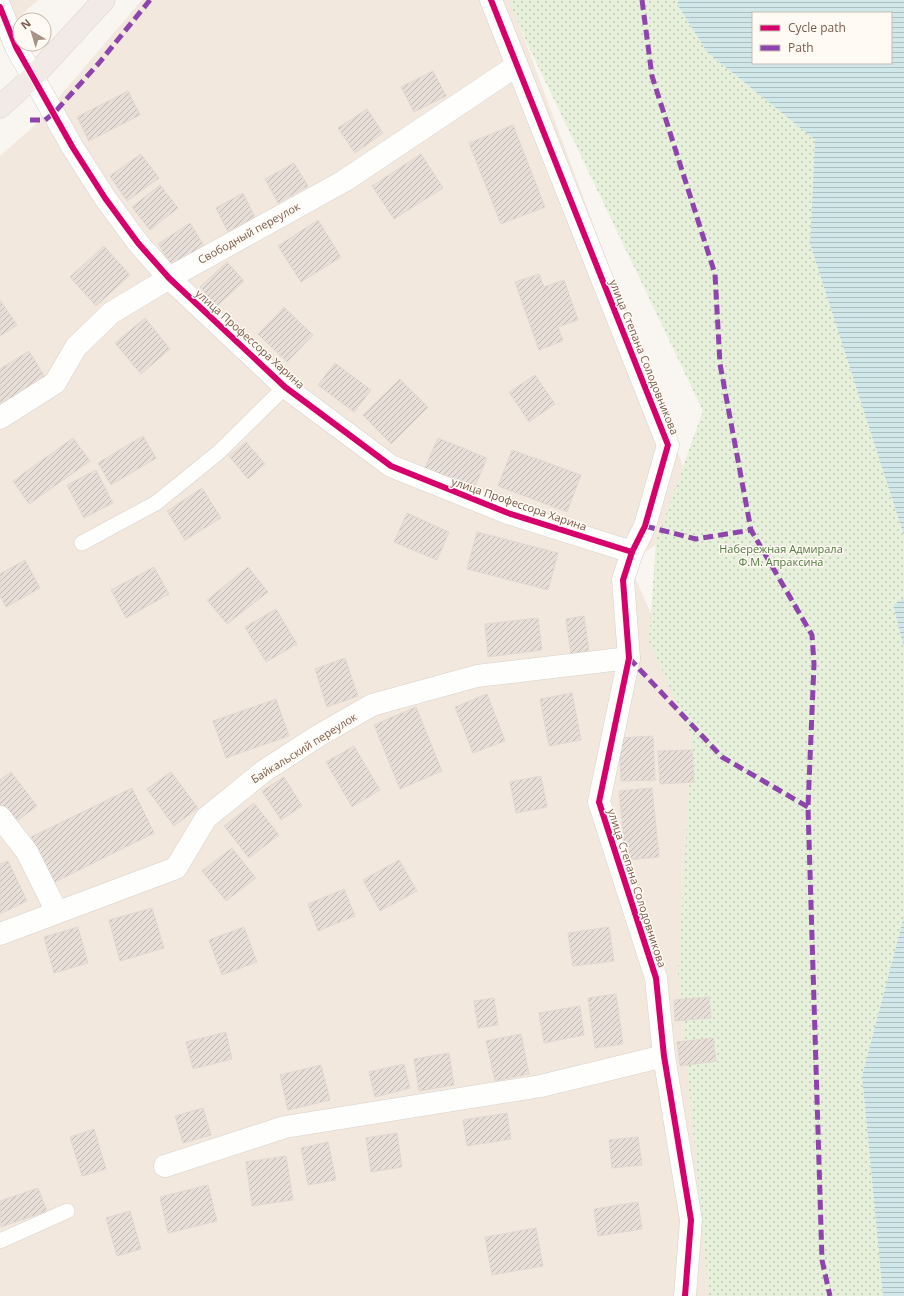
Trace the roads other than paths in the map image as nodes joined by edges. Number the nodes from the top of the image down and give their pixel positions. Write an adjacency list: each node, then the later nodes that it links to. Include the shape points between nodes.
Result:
1 (104, 0): 5 (highway)
2 (491, 0): 4 (street, улица Степана Солодовникова)
3 (2, 18): 5 (street, улица Профессора Харина)
4 (516, 66): 7 (street, Свободный переулок, via 344,180); 11 (street, улица Степана Солодовникова, via 668,445 645,526)
5 (34, 76): 6 (highway); 7 (street, улица Профессора Харина, via 73,148 105,198 138,243)
6 (0, 108)
7 (169, 278): 8 (street, улица Профессора Харина); 9 (street, Свободный переулок, via 111,313 76,347 55,383)
8 (285, 387): 10 (lane, via 219,452 156,503); 11 (street, улица Профессора Харина, via 391,466 508,513)
9 (0, 418)
10 (82, 543)
11 (632, 552): 12 (street, улица Степана Солодовникова, via 623,580)
12 (629, 658): 14 (street, Байкальский переулок, via 477,676 372,705 264,770 206,818 176,868); 16 (street, улица Степана Солодовникова, via 599,802 656,978)
13 (0, 817): 14 (street, via 27,852)
14 (57, 912): 15 (street, Байкальский переулок)
15 (0, 934)
16 (664, 1056): 17 (street, via 541,1086 285,1127); 20 (street, улица Степана Солодовникова, via 691,1220)
17 (165, 1166)
18 (67, 1211): 19 (lane)
19 (0, 1241)
20 (685, 1296)

